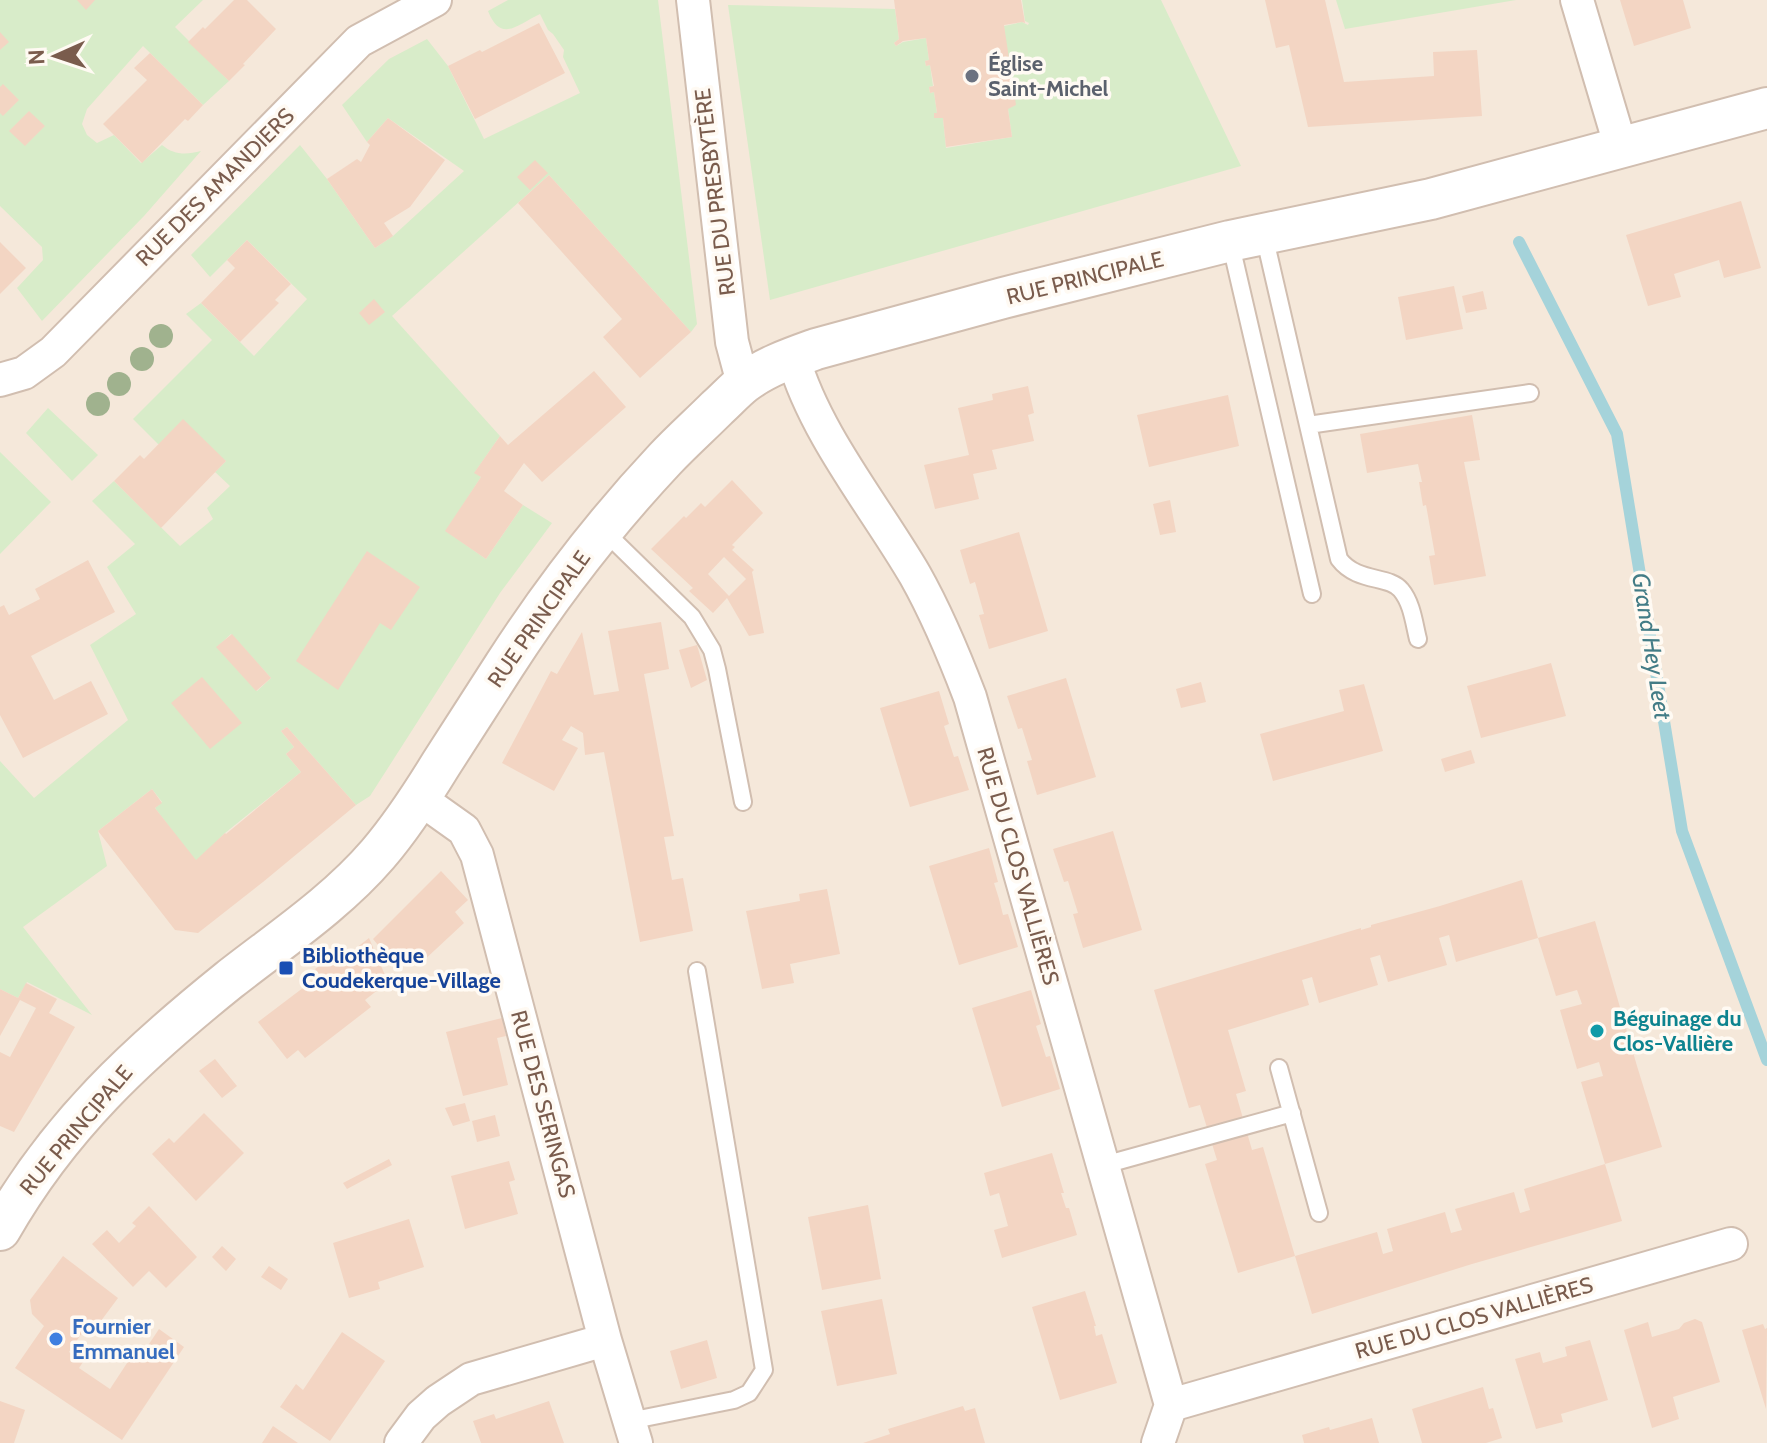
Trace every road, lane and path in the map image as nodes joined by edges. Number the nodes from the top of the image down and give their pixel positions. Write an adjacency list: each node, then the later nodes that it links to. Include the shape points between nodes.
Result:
1 (435, 0): 8 (street, RUE DES AMANDIERS, via 359,41 53,352 24,373)
2 (693, 0): 9 (street, RUE DU PRESBYTÈRE, via 732,342)
3 (1577, 0): 5 (street)
4 (1767, 108): 5 (street, RUE PRINCIPALE)
5 (1621, 148): 6 (street, RUE PRINCIPALE, via 1431,199)
6 (1247, 238): 7 (street, RUE PRINCIPALE); 11 (lane); 13 (lane)
7 (793, 357): 9 (street, RUE PRINCIPALE); 20 (street, RUE DU CLOS VALLIÈRES, via 813,410 914,574 970,697)
8 (0, 380)
9 (743, 383): 12 (street, RUE PRINCIPALE, via 678,445)
10 (1530, 393): 11 (lane)
11 (1308, 425): 14 (lane, via 1339,559 1358,574 1402,591)
12 (603, 530): 15 (street, RUE PRINCIPALE, via 531,625); 16 (lane, via 703,632 717,669)
13 (1312, 594)
14 (1418, 639)
15 (419, 798): 22 (street, RUE PRINCIPALE, via 381,851 346,886 165,1032 112,1082 46,1159); 24 (street, RUE DES SERINGAS, via 464,830 477,855)
16 (743, 802)
17 (697, 971): 26 (lane, via 764,1370 749,1393)
18 (1279, 1068): 19 (lane)
19 (1292, 1113): 20 (lane); 21 (lane)
20 (1104, 1165): 25 (street, RUE DU CLOS VALLIÈRES)
21 (1319, 1213)
22 (0, 1230)
23 (1731, 1244): 25 (street, RUE DU CLOS VALLIÈRES)
24 (605, 1340): 26 (street, RUE DES SERINGAS); 27 (street, via 471,1379 421,1416)
25 (1171, 1405): 28 (street)
26 (633, 1432)
27 (401, 1443)
28 (1158, 1443)

